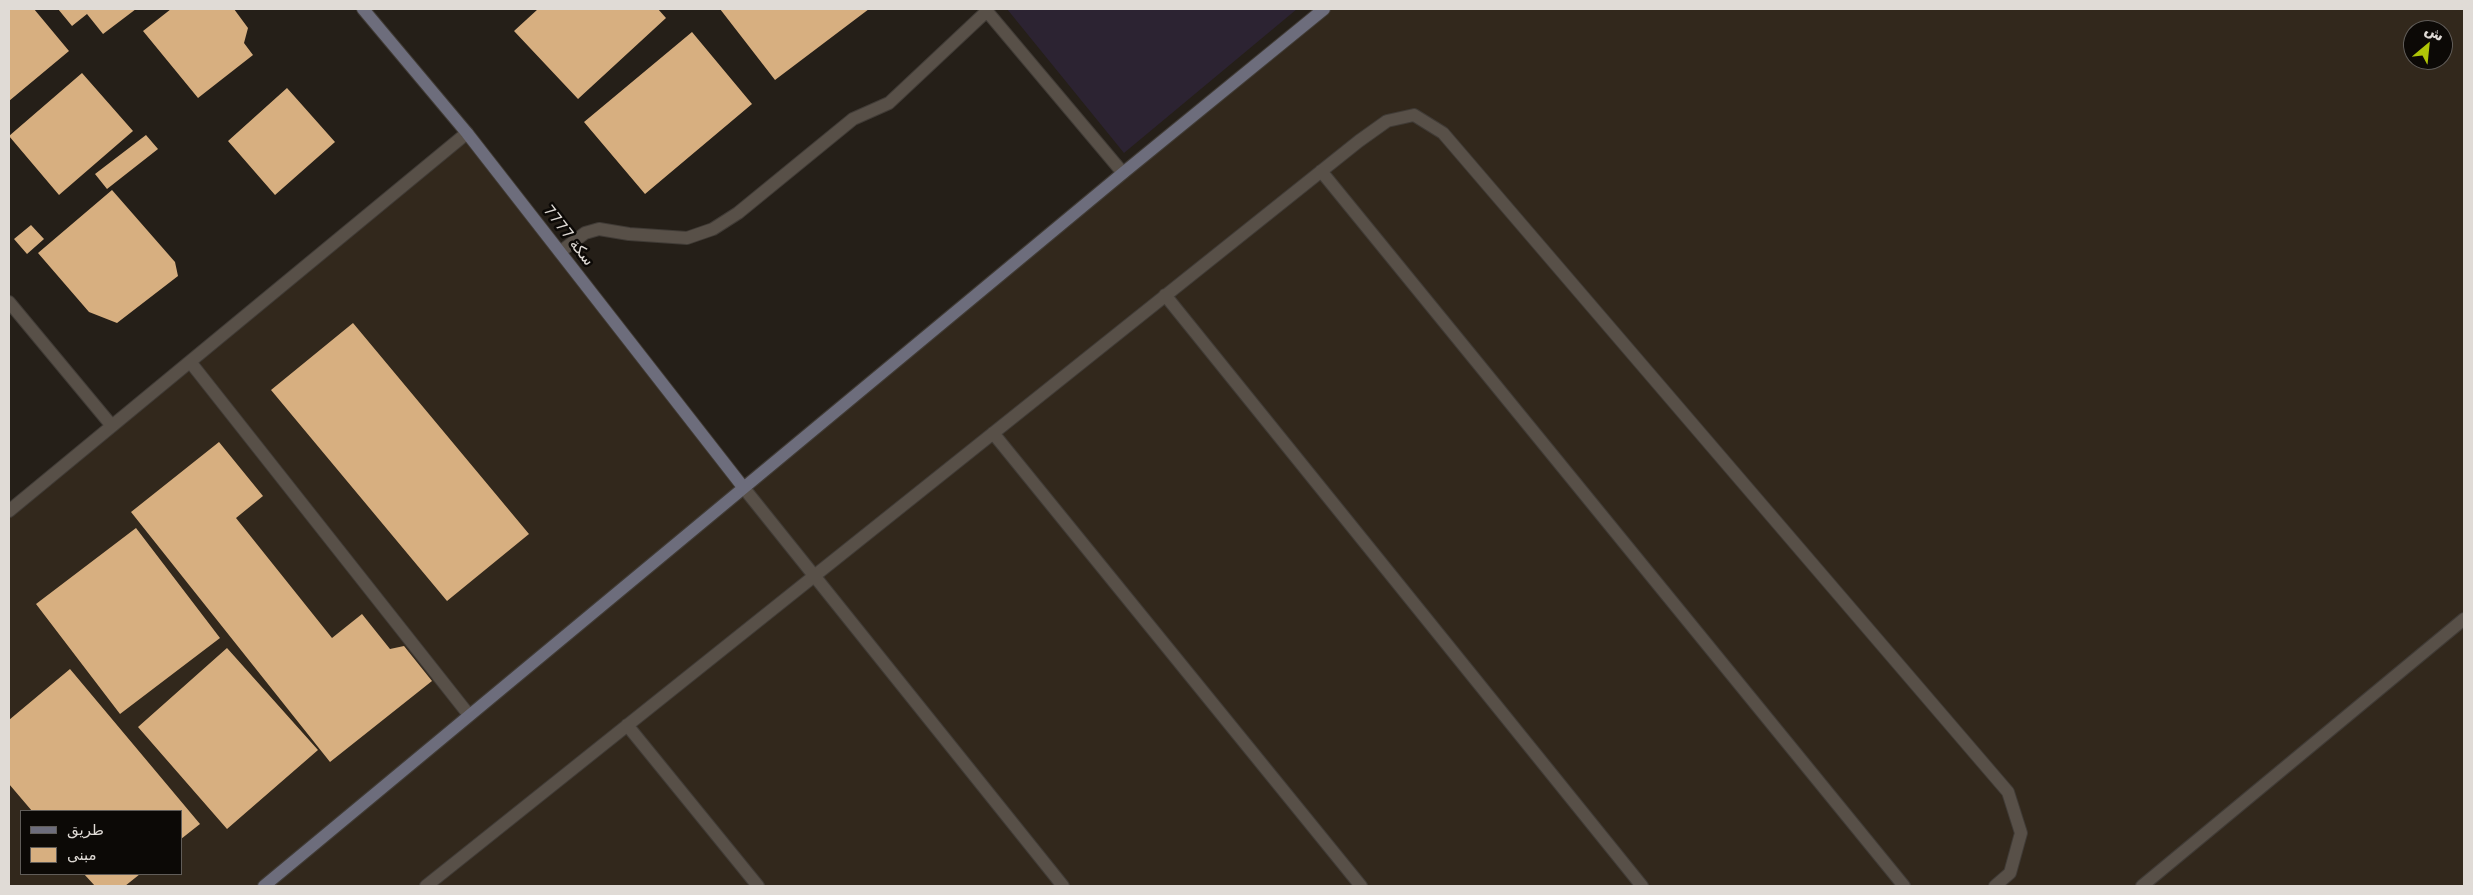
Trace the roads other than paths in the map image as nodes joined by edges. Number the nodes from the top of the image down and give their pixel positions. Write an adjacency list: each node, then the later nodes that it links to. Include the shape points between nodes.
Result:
1 (363, 9): 4 (street, سكة 7777)
2 (1324, 9): 6 (street)
3 (986, 10): 6 (street); 7 (street, via 889,103 853,119 714,229 686,238 599,229 585,233)
4 (467, 133): 7 (street, سكة 7777); 10 (street)
5 (1322, 171): 8 (street); 26 (street); 27 (street, via 1387,121 1414,116 1443,133 2008,792 2021,833 2010,873)
6 (1123, 172): 13 (street)
7 (560, 252): 13 (street, سكة 7777)
8 (1165, 295): 12 (street); 25 (street)
9 (9, 302): 11 (street)
10 (191, 363): 11 (street); 17 (street)
11 (112, 426): 14 (street)
12 (993, 432): 15 (street); 24 (street)
13 (743, 487): 15 (street); 17 (street)
14 (9, 511)
15 (814, 577): 18 (street); 23 (street)
16 (2464, 618): 28 (street)
17 (469, 716): 20 (street)
18 (627, 725): 19 (street); 22 (street)
19 (441, 882): 21 (street)
20 (264, 886)
21 (426, 886)
22 (758, 886)
23 (1063, 886)
24 (1361, 886)
25 (1642, 886)
26 (1904, 886)
27 (1995, 886)
28 (2142, 886)

